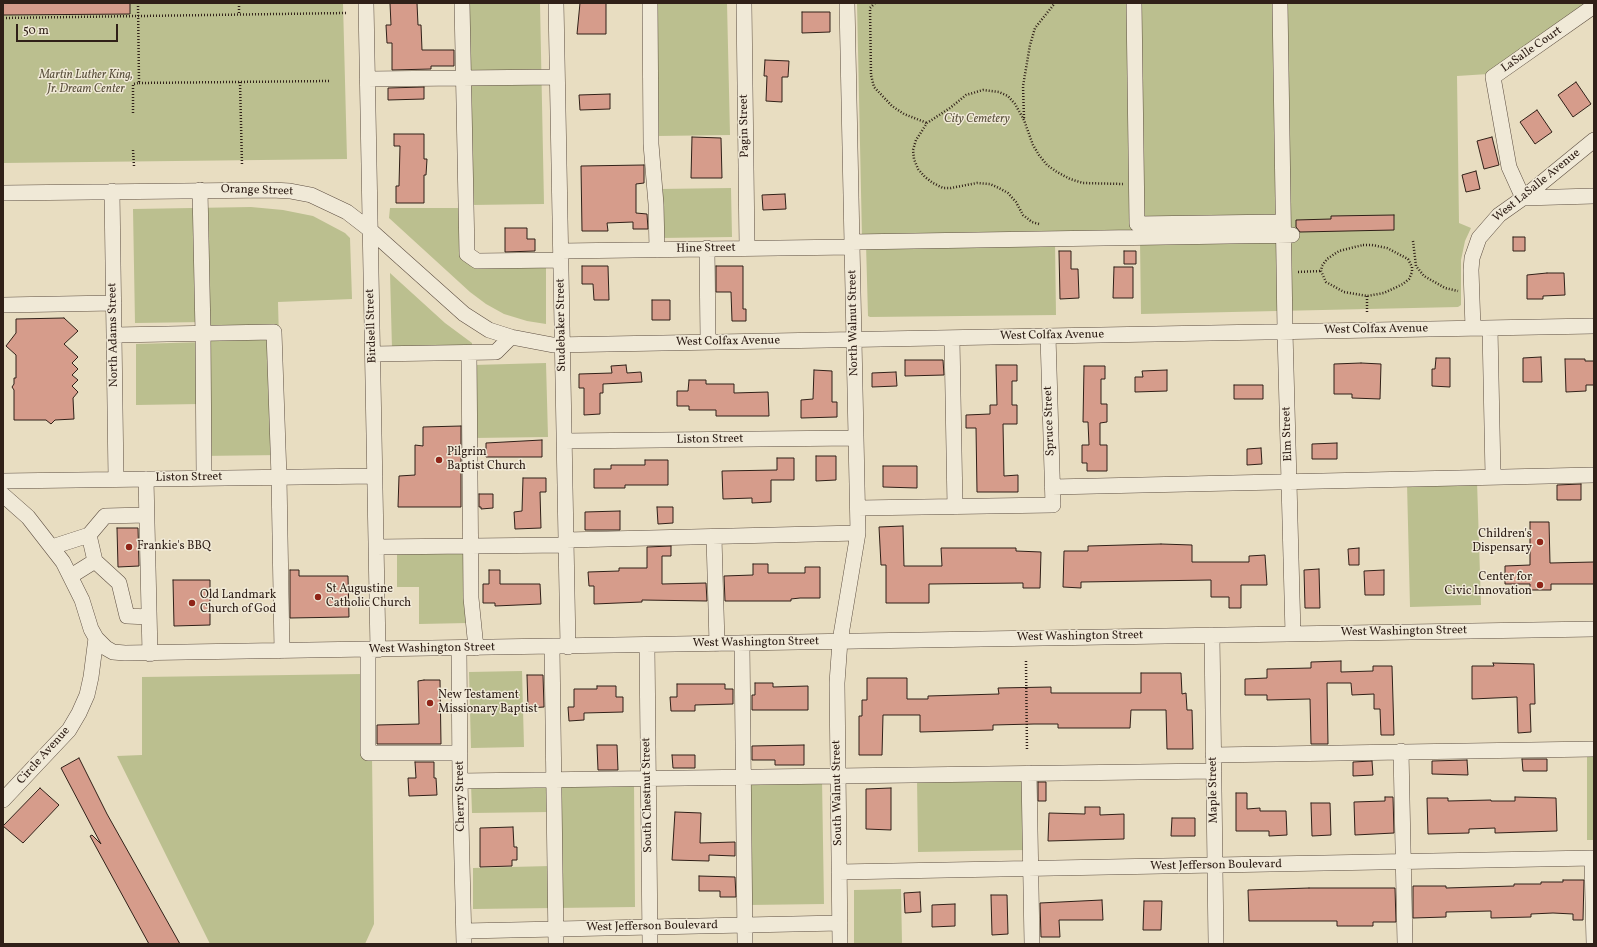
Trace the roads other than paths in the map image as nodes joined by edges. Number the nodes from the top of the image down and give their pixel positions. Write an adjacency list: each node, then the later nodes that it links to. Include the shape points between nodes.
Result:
1 (366, 3): 12 (street, Birdsell Street)
2 (462, 3): 10 (street)
3 (556, 3): 11 (street, Studebaker Street)
4 (650, 3): 24 (street, via 651,144)
5 (744, 3): 23 (street, Pagin Street)
6 (848, 3): 21 (street, North Walnut Street)
7 (1134, 3): 20 (street, via 1137,224)
8 (1280, 3): 20 (street, Elm Street)
9 (1594, 6): 18 (street, LaSalle Court, via 1493,77 1509,167)
10 (464, 77): 11 (street); 12 (street); 25 (street, Hine Street, via 466,254 477,261)
11 (557, 77): 25 (street, Studebaker Street)
12 (367, 79): 19 (street, Birdsell Street)
13 (1594, 140): 18 (street, West LaSalle Avenue)
14 (200, 190): 15 (street, Orange Street); 19 (street, Orange Street, via 290,191 311,196 347,212); 32 (street)
15 (112, 191): 16 (street, Orange Street); 26 (street, North Adams Street)
16 (3, 192)
17 (1594, 196): 18 (street)
18 (1523, 198): 29 (street, West LaSalle Avenue, via 1499,215 1479,238 1471,270)
19 (369, 229): 35 (street, Orange Street, via 464,314 489,330); 41 (street, Birdsell Street)
20 (1286, 230): 21 (street, Hine Street); 31 (street, Elm Street)
21 (852, 244): 23 (street, Hine Street); 37 (street, North Walnut Street)
22 (707, 248): 23 (street, Hine Street); 24 (street, Hine Street); 38 (street)
23 (747, 248)
24 (657, 250): 25 (street, Hine Street)
25 (561, 256): 39 (street, Studebaker Street)
26 (114, 303): 27 (street); 33 (street, North Adams Street)
27 (3, 305)
28 (1594, 326): 30 (street, West Colfax Avenue)
29 (1473, 328): 30 (street, West Colfax Avenue); 31 (street, West Colfax Avenue)
30 (1490, 328): 46 (street)
31 (1285, 331): 34 (street, West Colfax Avenue); 52 (street, Elm Street)
32 (203, 333): 33 (street); 47 (street, via 274,332); 48 (street)
33 (114, 335): 49 (street, North Adams Street)
34 (1048, 336): 36 (street, West Colfax Avenue); 53 (street, Spruce Street)
35 (511, 337): 39 (street, West Colfax Avenue); 40 (street, via 496,352)
36 (952, 339): 37 (street, West Colfax Avenue); 55 (street)
37 (854, 340): 38 (street, West Colfax Avenue); 42 (street, North Walnut Street)
38 (708, 342): 39 (street, West Colfax Avenue)
39 (563, 345): 43 (street, Studebaker Street)
40 (469, 353): 41 (street); 62 (street)
41 (373, 354): 45 (street, Birdsell Street)
42 (856, 438): 43 (street, Liston Street); 56 (street, North Walnut Street)
43 (564, 441): 61 (street, Studebaker Street)
44 (1594, 475): 46 (street)
45 (375, 476): 47 (street, Liston Street); 63 (street, Birdsell Street)
46 (1494, 476): 52 (street)
47 (279, 477): 48 (street, Liston Street); 81 (street)
48 (204, 478): 50 (street, Liston Street)
49 (116, 479): 50 (street, Liston Street); 51 (street, Liston Street)
50 (146, 479): 57 (street)
51 (3, 481)
52 (1290, 482): 53 (street); 69 (street, Elm Street)
53 (1052, 487): 55 (street, Spruce Street, via 1052,505)
54 (3, 495): 64 (street, West Washington Street, via 28,517)
55 (955, 507): 56 (street)
56 (858, 508): 58 (street, North Walnut Street)
57 (146, 515): 59 (street, via 105,516); 67 (street)
58 (858, 533): 60 (street); 72 (street, North Walnut Street)
59 (89, 535): 64 (street); 65 (street)
60 (714, 537): 61 (street); 74 (street)
61 (566, 542): 62 (street); 77 (street, Studebaker Street)
62 (469, 545): 63 (street); 79 (street)
63 (376, 547): 80 (street, Birdsell Street)
64 (52, 548): 66 (street, West Washington Street)
65 (96, 561): 66 (street); 67 (street, via 119,583 127,616)
66 (71, 576): 71 (street, West Washington Street)
67 (148, 617): 82 (street)
68 (1594, 629): 69 (street, West Washington Street)
69 (1293, 634): 70 (street, West Washington Street)
70 (1212, 635): 72 (street, West Washington Street); 86 (street, Maple Street)
71 (96, 638): 82 (street, West Washington Street, via 113,652); 94 (street, Circle Avenue, via 91,677 80,713 69,730)
72 (840, 641): 73 (street, West Washington Street); 89 (street, South Walnut Street, via 837,683)
73 (742, 643): 74 (street, West Washington Street); 90 (street)
74 (717, 644): 75 (street, West Washington Street)
75 (647, 645): 77 (street, West Washington Street); 91 (street, South Chestnut Street)
76 (552, 647): 77 (street, West Washington Street); 79 (street, West Washington Street); 92 (street)
77 (568, 647)
78 (459, 648): 79 (street, West Washington Street); 80 (street, West Washington Street); 85 (street, Cherry Street)
79 (476, 648)
80 (373, 650): 81 (street, West Washington Street); 85 (street, Birdsell Street, via 368,753)
81 (282, 651): 82 (street, West Washington Street)
82 (150, 654)
83 (1594, 749): 84 (street)
84 (1401, 751): 86 (street); 96 (street)
85 (460, 753): 93 (street, Cherry Street)
86 (1213, 755): 87 (street, Maple Street)
87 (1214, 771): 88 (street); 97 (street, Maple Street)
88 (1029, 772): 89 (street); 98 (street)
89 (837, 776): 90 (street); 99 (street, South Walnut Street)
90 (743, 777): 91 (street); 101 (street)
91 (648, 778): 92 (street); 102 (street, South Chestnut Street)
92 (554, 779): 93 (street); 104 (street)
93 (460, 781): 103 (street, Cherry Street)
94 (3, 800)
95 (1593, 858): 96 (street, West Jefferson Boulevard); 111 (street)
96 (1403, 862): 97 (street, West Jefferson Boulevard); 110 (street)
97 (1215, 866): 98 (street, West Jefferson Boulevard); 109 (street, Maple Street)
98 (1030, 869): 99 (street, West Jefferson Boulevard); 108 (street)
99 (839, 872): 100 (street, South Walnut Street)
100 (840, 923): 101 (street, West Jefferson Boulevard); 107 (street, South Walnut Street)
101 (744, 925): 102 (street, West Jefferson Boulevard); 106 (street)
102 (650, 926): 104 (street, West Jefferson Boulevard); 105 (street, South Chestnut Street)
103 (464, 937): 104 (street, West Jefferson Boulevard)
104 (556, 937)
105 (650, 944)
106 (745, 944)
107 (840, 944)
108 (1032, 944)
109 (1216, 944)
110 (1405, 944)
111 (1594, 944)

